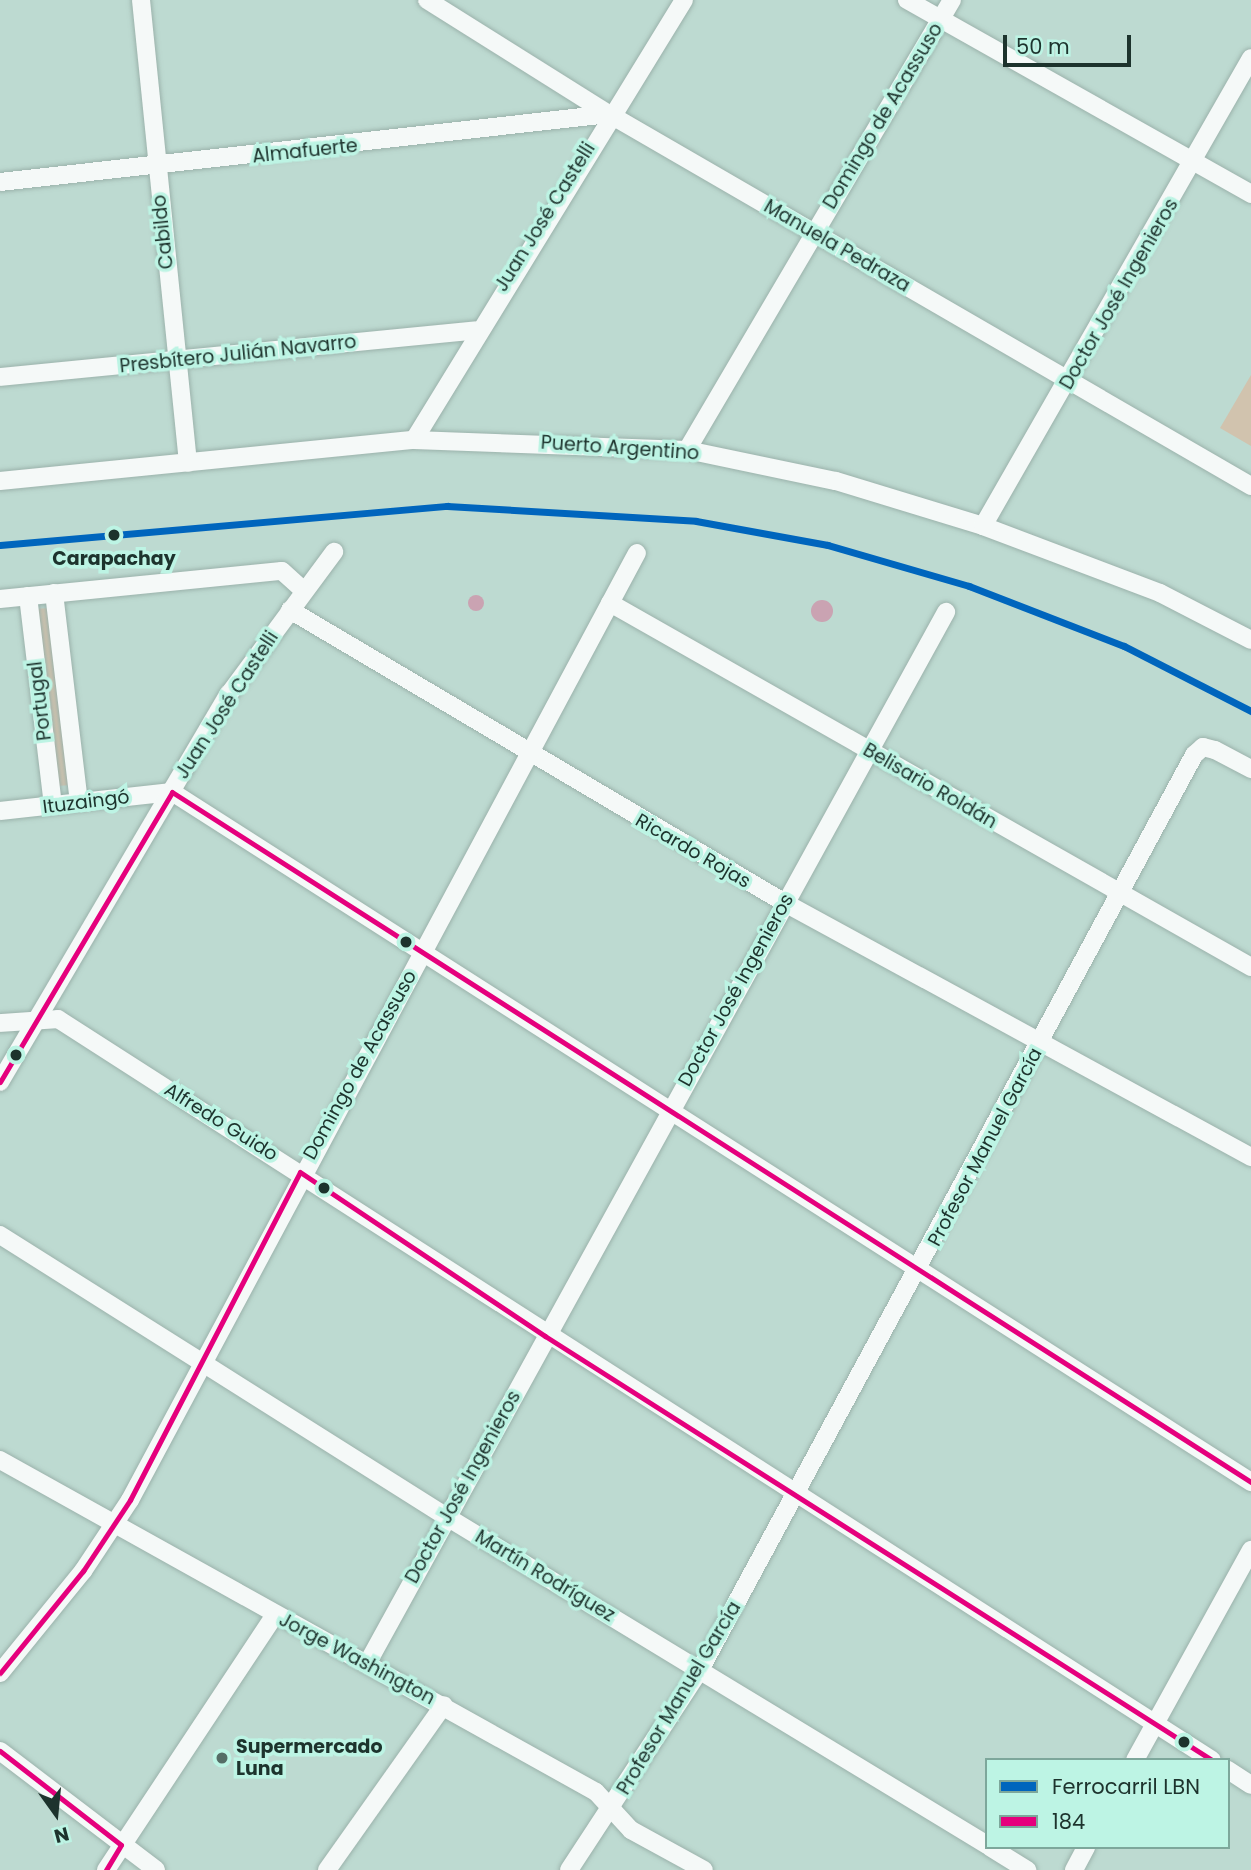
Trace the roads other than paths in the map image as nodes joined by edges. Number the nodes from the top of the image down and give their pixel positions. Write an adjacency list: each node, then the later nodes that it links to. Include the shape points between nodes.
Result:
1 (141, 0): 10 (street, Cabildo)
2 (427, 0): 8 (street, Manuela Pedraza)
3 (684, 0): 8 (street, Juan José Castelli)
4 (907, 0): 6 (street)
5 (952, 0): 6 (street, Domingo de Acassuso)
6 (940, 19): 9 (street); 13 (street, Domingo de Acassuso)
7 (1251, 58): 9 (street, Doctor José Ingenieros)
8 (609, 114): 10 (street, Almafuerte); 13 (street, Manuela Pedraza); 14 (street, Juan José Castelli)
9 (1194, 163): 12 (street); 17 (street, Doctor José Ingenieros)
10 (156, 166): 11 (street, Almafuerte); 15 (street, Cabildo)
11 (0, 182)
12 (1251, 194)
13 (814, 233): 17 (street, Manuela Pedraza); 19 (street, Domingo de Acassuso)
14 (475, 330): 15 (street, Presbítero Julián Navarro); 18 (street, Juan José Castelli)
15 (177, 360): 16 (street, Presbítero Julián Navarro); 20 (street, Cabildo)
16 (0, 377)
17 (1070, 379): 22 (street, Manuela Pedraza); 23 (street, Doctor José Ingenieros)
18 (414, 440): 19 (street, Puerto Argentino); 20 (street, Puerto Argentino)
19 (687, 450): 23 (street, Puerto Argentino, via 836,481)
20 (188, 463): 21 (street, Puerto Argentino)
21 (0, 481)
22 (1251, 486)
23 (983, 526): 33 (street, Puerto Argentino, via 1160,593)
24 (334, 552): 26 (street, Juan José Castelli)
25 (637, 552): 30 (street, Domingo de Acassuso)
26 (304, 591): 27 (street, via 282,571); 31 (street, Juan José Castelli)
27 (54, 593): 28 (street); 38 (street, Portugal)
28 (28, 596): 29 (street); 39 (street, Portugal)
29 (0, 599)
30 (610, 603): 34 (street, Belisario Roldán); 35 (street, Domingo de Acassuso)
31 (290, 610): 35 (street, Ricardo Rojas); 37 (street, Juan José Castelli)
32 (946, 612): 34 (street, Doctor José Ingenieros)
33 (1251, 640)
34 (867, 751): 41 (street, Belisario Roldán); 42 (street, Doctor José Ingenieros)
35 (529, 757): 42 (street, Ricardo Rojas); 43 (street, Domingo de Acassuso)
36 (1251, 769): 41 (street, Profesor Manuel García, via 1203,747)
37 (172, 792): 38 (street, Ituzaingó); 43 (street); 45 (street, Juan José Castelli)
38 (79, 802): 39 (street, Ituzaingó)
39 (53, 805): 40 (street, Ituzaingó)
40 (0, 811)
41 (1119, 894): 44 (street, Belisario Roldán); 47 (street, Profesor Manuel García)
42 (785, 903): 47 (street, Ricardo Rojas); 49 (street, Doctor José Ingenieros)
43 (423, 954): 49 (street); 51 (street, Domingo de Acassuso)
44 (1251, 967)
45 (38, 1017): 46 (street); 48 (street, Juan José Castelli); 51 (street, Alfredo Guido, via 58,1019)
46 (0, 1023)
47 (1039, 1046): 50 (street, Ricardo Rojas); 53 (street, Profesor Manuel García)
48 (0, 1082)
49 (668, 1112): 53 (street); 54 (street, Doctor José Ingenieros)
50 (1251, 1157)
51 (300, 1172): 54 (street, Alfredo Guido); 55 (street, Domingo de Acassuso)
52 (0, 1235): 55 (street, Martín Rodríguez)
53 (919, 1270): 57 (street); 58 (street, Profesor Manuel García)
54 (545, 1336): 58 (street, Alfredo Guido); 59 (street, Doctor José Ingenieros)
55 (202, 1364): 59 (street, Martín Rodríguez); 60 (street, Domingo de Acassuso)
56 (0, 1460): 60 (street, Jorge Washington)
57 (1251, 1482)
58 (795, 1495): 64 (street, Profesor Manuel García); 67 (street, Alfredo Guido)
59 (447, 1517): 63 (street, Doctor José Ingenieros); 64 (street, Martín Rodríguez)
60 (114, 1525): 62 (street, Jorge Washington); 65 (street, Domingo de Acassuso)
61 (1251, 1550): 67 (street)
62 (274, 1616): 63 (street, Jorge Washington); 75 (street)
63 (367, 1664): 66 (street, Jorge Washington)
64 (701, 1668): 73 (street, Profesor Manuel García); 74 (street, Martín Rodríguez)
65 (0, 1673)
66 (444, 1705): 73 (street, Jorge Washington, via 596,1792); 80 (street)
67 (1155, 1723): 69 (street); 70 (street, Alfredo Guido)
68 (0, 1751): 75 (street)
69 (1136, 1758)
70 (1209, 1758)
71 (1230, 1771): 72 (street)
72 (1251, 1785)
73 (611, 1809): 81 (street, Profesor Manuel García); 82 (street, Jorge Washington, via 631,1830)
74 (985, 1844)
75 (121, 1845): 78 (street); 79 (street)
76 (994, 1849): 83 (street, Martín Rodríguez)
77 (1085, 1849): 84 (street)
78 (106, 1870)
79 (156, 1870)
80 (327, 1870)
81 (569, 1870)
82 (704, 1870)
83 (1027, 1870)
84 (1074, 1870)

